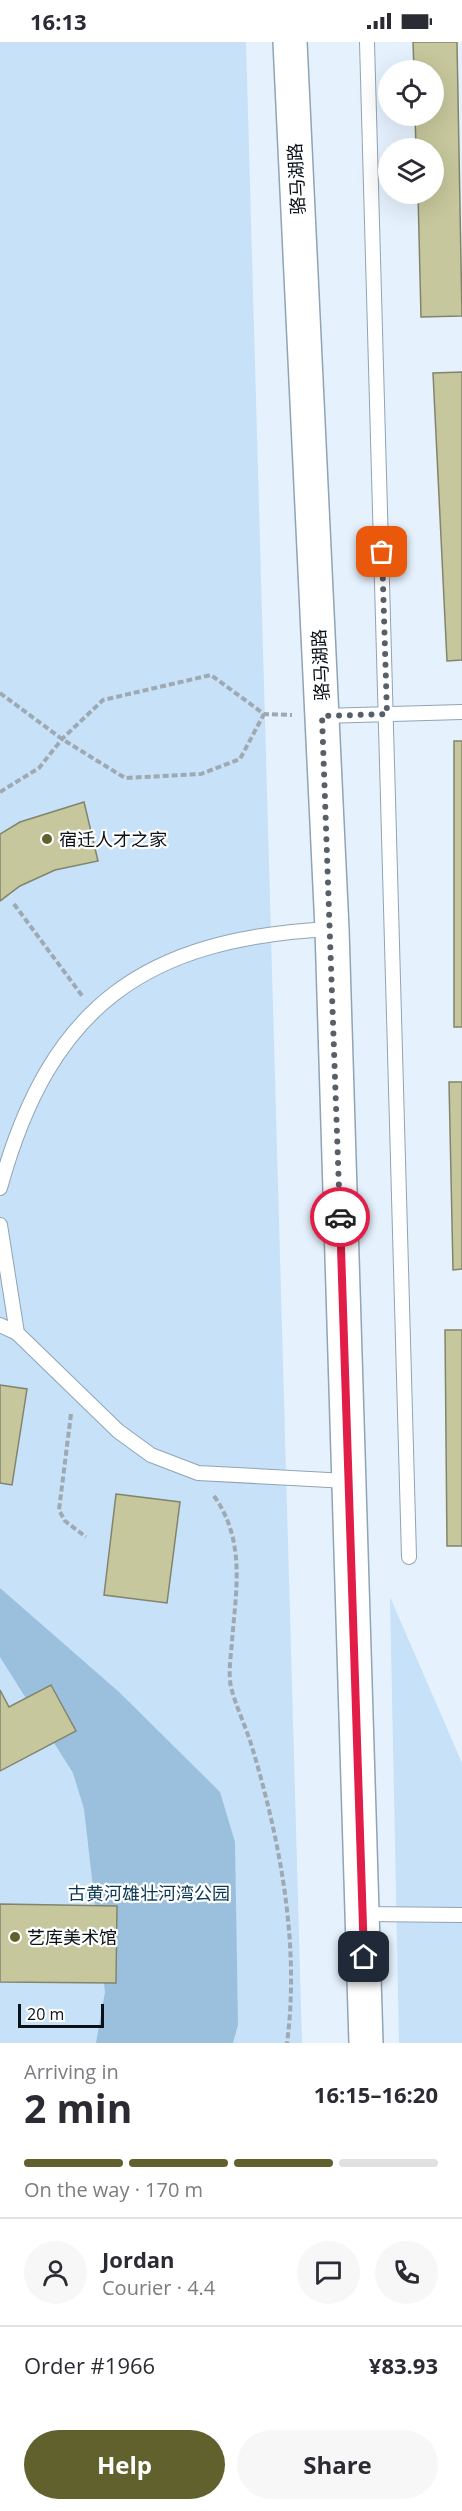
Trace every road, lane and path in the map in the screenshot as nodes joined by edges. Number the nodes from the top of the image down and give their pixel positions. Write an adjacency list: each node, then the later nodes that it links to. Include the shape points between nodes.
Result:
1 (290, 42): 6 (street, 骆马湖路)
2 (367, 42): 5 (lane)
3 (0, 693): 7 (path)
4 (462, 712): 5 (lane)
5 (387, 714): 6 (lane); 20 (lane)
6 (322, 716): 10 (street, 骆马湖路)
7 (62, 739): 7 (path, via 103,700 211,675 264,714 240,759 201,774 125,778); 8 (path, via 39,768)
8 (0, 792)
9 (14, 904): 11 (path)
10 (332, 929): 11 (lane, via 279,932 191,955 143,972); 18 (street, 骆马湖路)
11 (93, 1009): 12 (lane, via 57,1052 30,1100)
12 (0, 1188)
13 (0, 1225): 15 (lane)
14 (0, 1325): 15 (lane)
15 (17, 1333): 16 (lane)
16 (74, 1387): 17 (lane, via 118,1431 151,1455); 19 (path, via 59,1510 65,1521)
17 (198, 1473): 18 (lane); 23 (path, via 223,1508 237,1555 230,1685 273,1824 292,2001)
18 (347, 1481): 21 (street, 骆马湖路)
19 (86, 1537)
20 (410, 1557)
21 (363, 1914): 22 (lane); 24 (street, 骆马湖路)
22 (462, 1915)
23 (287, 2043)
24 (366, 2043)

